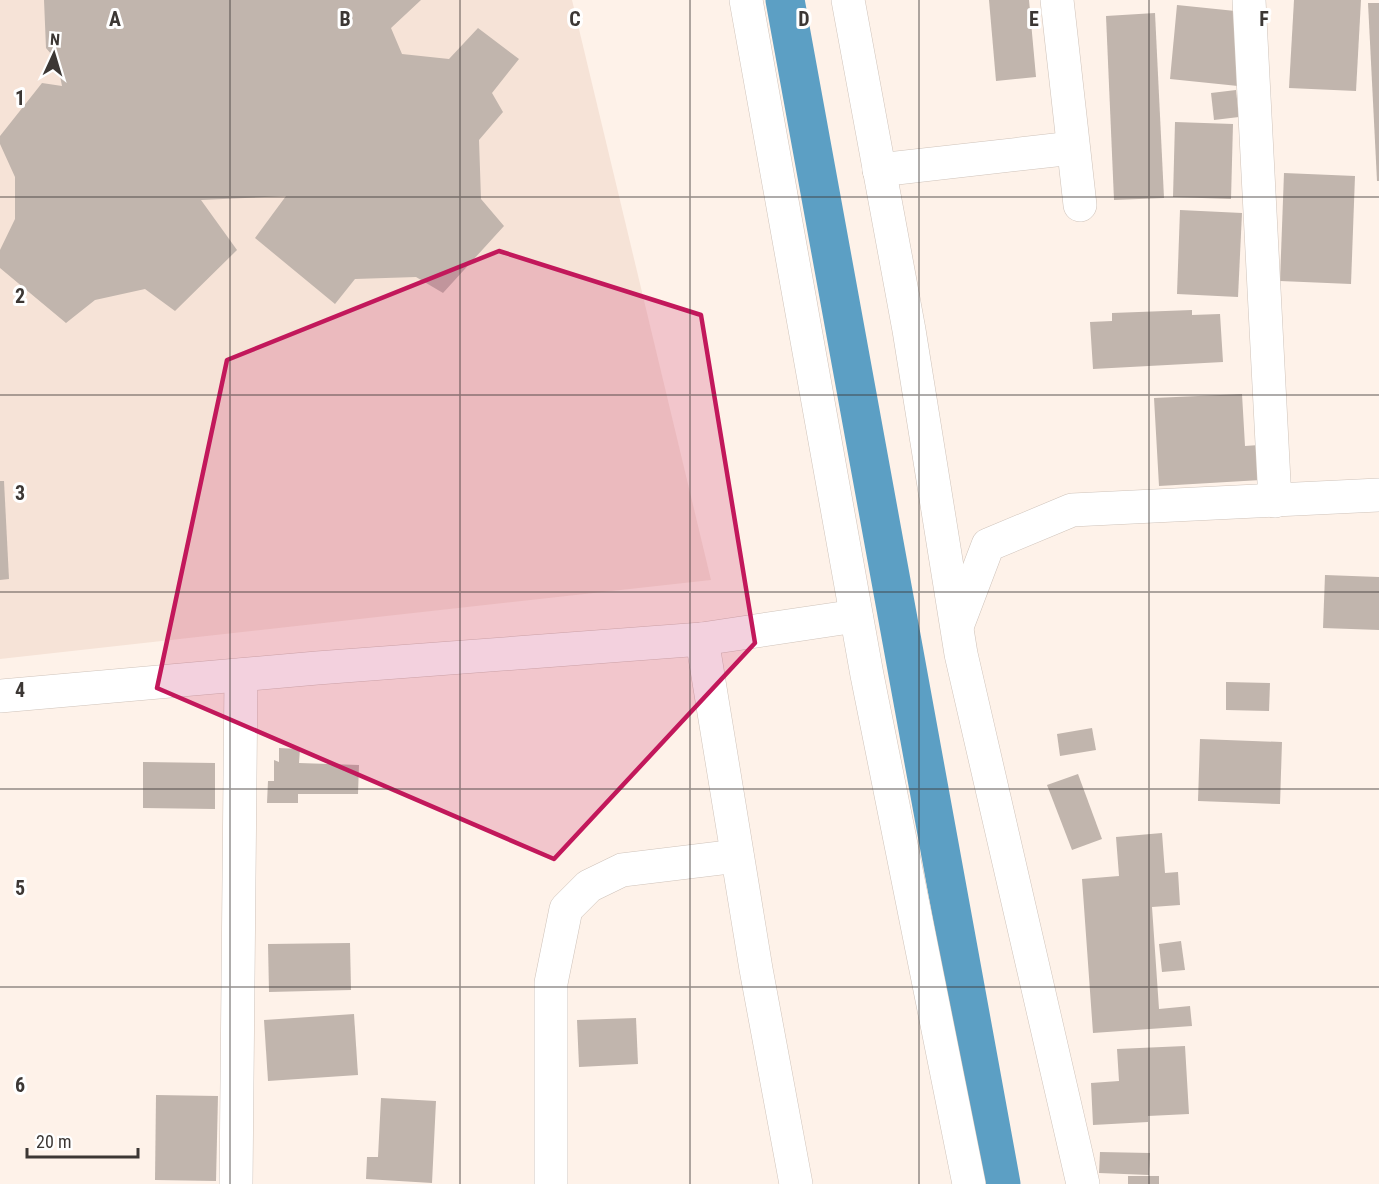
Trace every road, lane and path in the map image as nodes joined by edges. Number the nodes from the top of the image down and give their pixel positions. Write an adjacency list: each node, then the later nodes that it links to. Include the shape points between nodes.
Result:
1 (746, 0): 10 (street)
2 (848, 0): 6 (street)
3 (1057, 0): 5 (street)
4 (1249, 0): 9 (street)
5 (1073, 148): 6 (street); 7 (street)
6 (879, 170): 11 (street)
7 (1080, 205)
8 (1379, 495): 9 (street)
9 (1275, 501): 11 (street, via 1072,510 988,545)
10 (856, 616): 12 (street); 19 (street)
11 (957, 626): 20 (street)
12 (702, 639): 13 (street); 15 (street)
13 (241, 675): 14 (street); 16 (street)
14 (0, 696)
15 (737, 856): 17 (street, via 622,870 589,886 566,909 551,983); 18 (street)
16 (236, 1184)
17 (550, 1184)
18 (796, 1184)
19 (969, 1184)
20 (1083, 1184)

